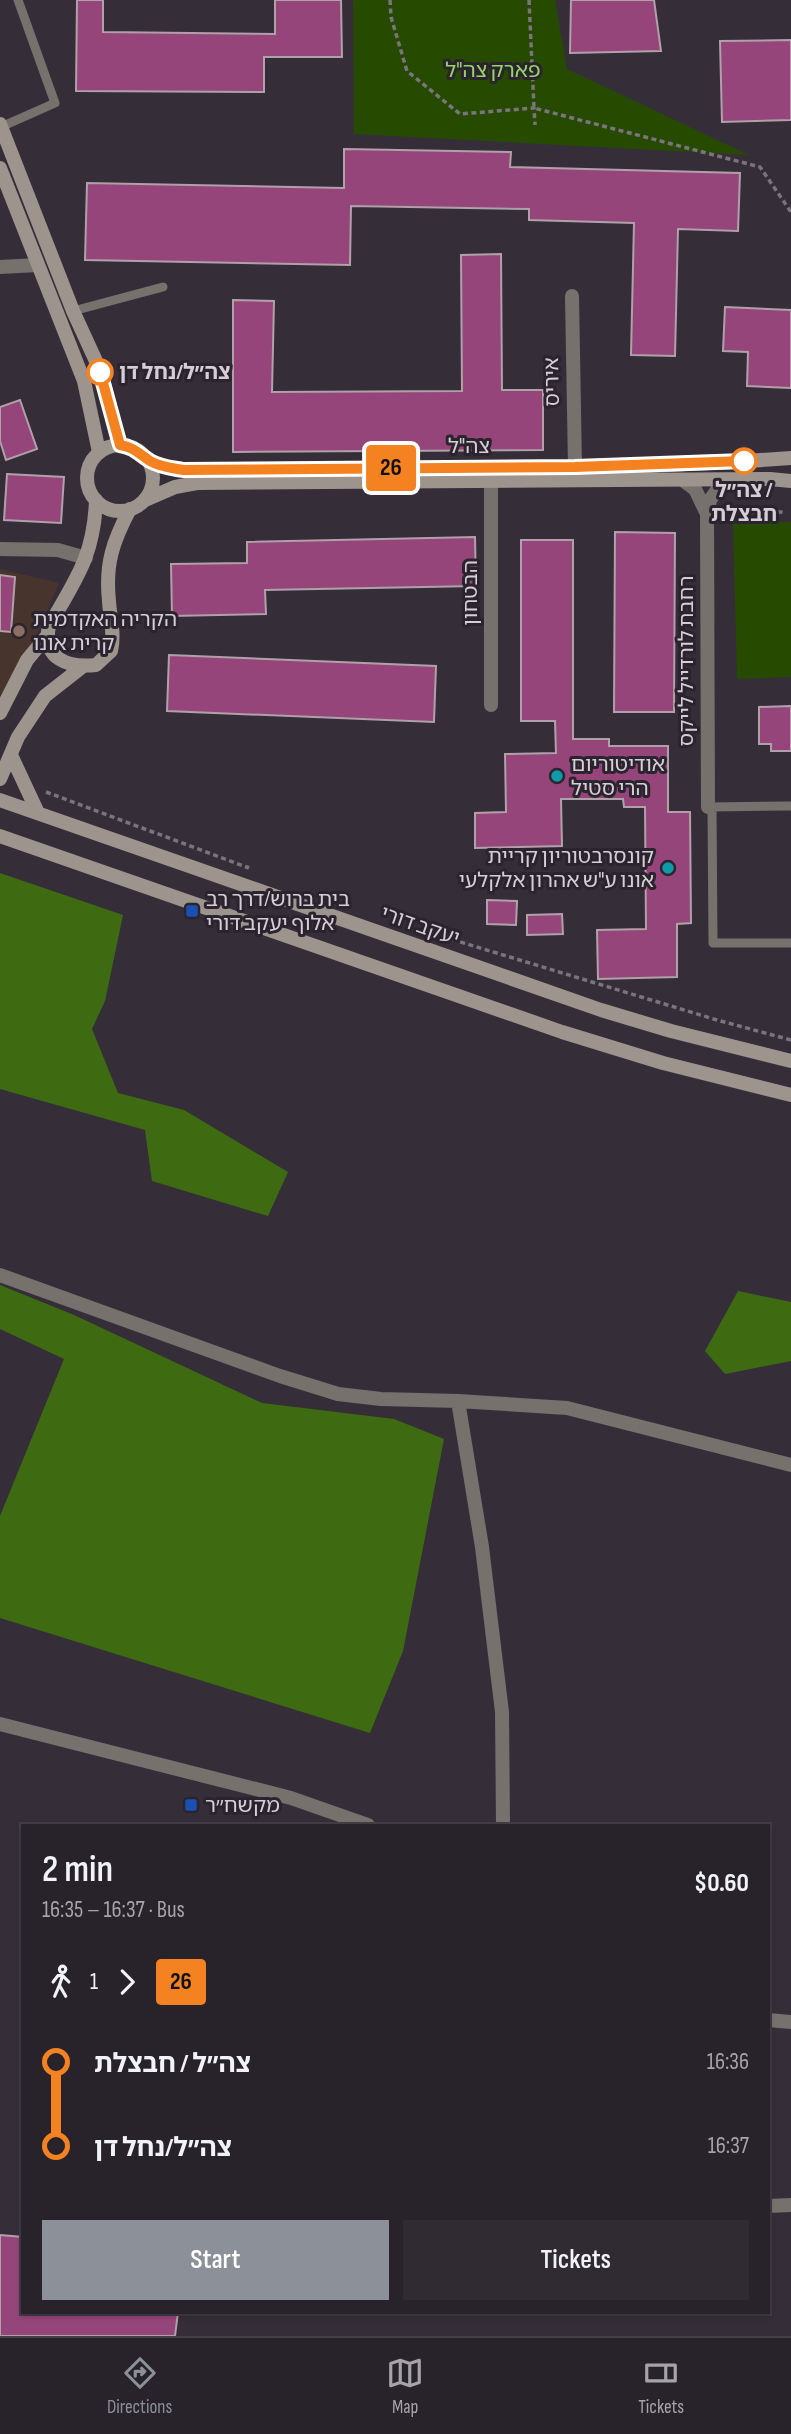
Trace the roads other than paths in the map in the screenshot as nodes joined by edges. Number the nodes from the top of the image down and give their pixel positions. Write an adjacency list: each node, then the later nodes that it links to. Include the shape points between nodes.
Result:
1 (18, 0): 2 (lane, via 55,103)
2 (0, 125): 8 (street)
3 (0, 168): 4 (street)
4 (38, 265): 5 (street); 10 (street, via 83,381)
5 (0, 267)
6 (163, 287): 8 (lane)
7 (572, 296): 13 (street, איריס)
8 (74, 310): 9 (street, via 100,372)
9 (120, 445): 10 (street); 12 (street)
10 (99, 453): 18 (street, via 88,470 90,491)
11 (791, 458): 13 (street, צה"ל)
12 (148, 460): 13 (street, צה"ל, via 183,470); 19 (street, via 153,480)
13 (575, 467)
14 (724, 480): 16 (street, צה"ל); 17 (street, צה"ל); 21 (street, רחבת לורדייל לייקס, via 710,500)
15 (491, 481): 16 (street, צה"ל); 19 (street, צה"ל, via 197,483); 26 (street, הבטחון)
16 (684, 481): 21 (street, via 695,489)
17 (791, 481)
18 (96, 499): 20 (street, via 111,509); 23 (street)
19 (145, 499): 20 (street)
20 (130, 509): 25 (street, via 109,560 111,651 96,665)
21 (707, 514): 32 (street, רחבת לורדייל לייקס)
22 (0, 549): 23 (street, via 58,550)
23 (86, 558): 24 (street)
24 (47, 636): 25 (street, via 61,661); 27 (street, via 27,660)
25 (82, 667): 28 (street, via 46,696)
26 (491, 705)
27 (0, 713)
28 (11, 755): 29 (street); 33 (street)
29 (0, 779)
30 (0, 800): 33 (street, יעקב דורי)
31 (791, 806): 32 (lane)
32 (710, 807): 37 (lane, via 713,943)
33 (38, 813): 38 (street, יעקב דורי, via 601,1010)
34 (0, 836): 35 (street)
35 (18, 843): 36 (street); 39 (street, via 562,1032)
36 (0, 850)
37 (791, 943)
38 (791, 1061)
39 (791, 1095)
40 (0, 1275): 41 (street, via 338,1394)
41 (457, 1401): 42 (street, via 567,1408); 45 (street, via 482,1547 502,1712)
42 (791, 1465)
43 (0, 1724): 44 (street, via 291,1798)
44 (365, 1824)
45 (503, 1824)
46 (770, 2020): 47 (street)
47 (791, 2022)
48 (791, 2205): 49 (street)
49 (770, 2206)

